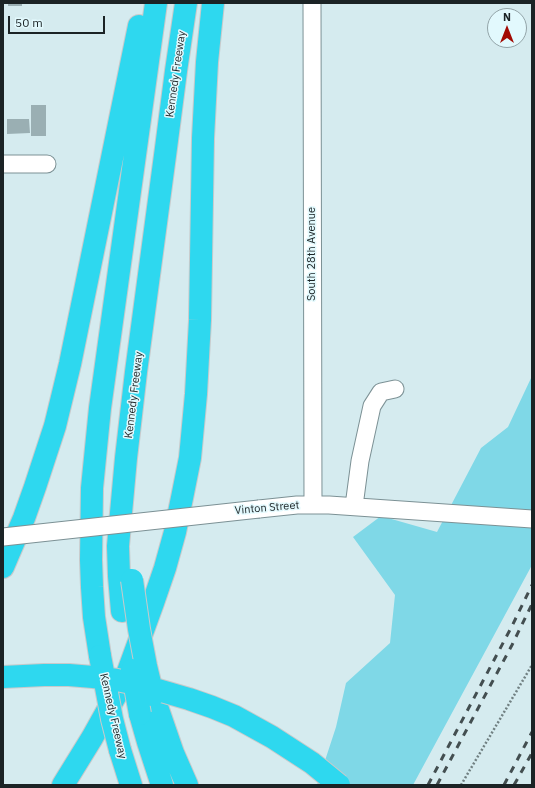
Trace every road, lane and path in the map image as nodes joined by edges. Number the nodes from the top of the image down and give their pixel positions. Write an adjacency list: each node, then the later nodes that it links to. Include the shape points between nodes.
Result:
1 (144, 3): 14 (highway, via 70,364 53,433 24,518)
2 (156, 3): 19 (highway, Kennedy Freeway, bridge, via 100,408 93,481 91,560 94,617 110,712)
3 (186, 3): 9 (highway, Kennedy Freeway, via 136,372)
4 (213, 3): 15 (highway, via 203,138 198,371 190,458 165,568)
5 (312, 3): 10 (street, South 28th Avenue)
6 (3, 164): 7 (street)
7 (47, 164)
8 (395, 389): 11 (street, via 381,392 372,406 360,461)
9 (123, 491): 15 (highway, Kennedy Freeway, via 118,576); 21 (highway, bridge, via 127,544 146,666 170,746)
10 (313, 505): 11 (street, Vinton Street); 13 (street, Vinton Street, bridge)
11 (354, 506): 12 (street, Vinton Street)
12 (532, 519)
13 (3, 537)
14 (3, 566)
15 (131, 662): 18 (highway, via 126,677); 20 (highway, Kennedy Freeway, bridge, via 140,714)
16 (532, 665): 23 (path)
17 (3, 677): 22 (highway, bridge, via 93,677 141,685 189,699 234,716 272,737 312,763)
18 (63, 785)
19 (131, 785)
20 (162, 785)
21 (187, 785)
22 (339, 785)
23 (461, 785)

